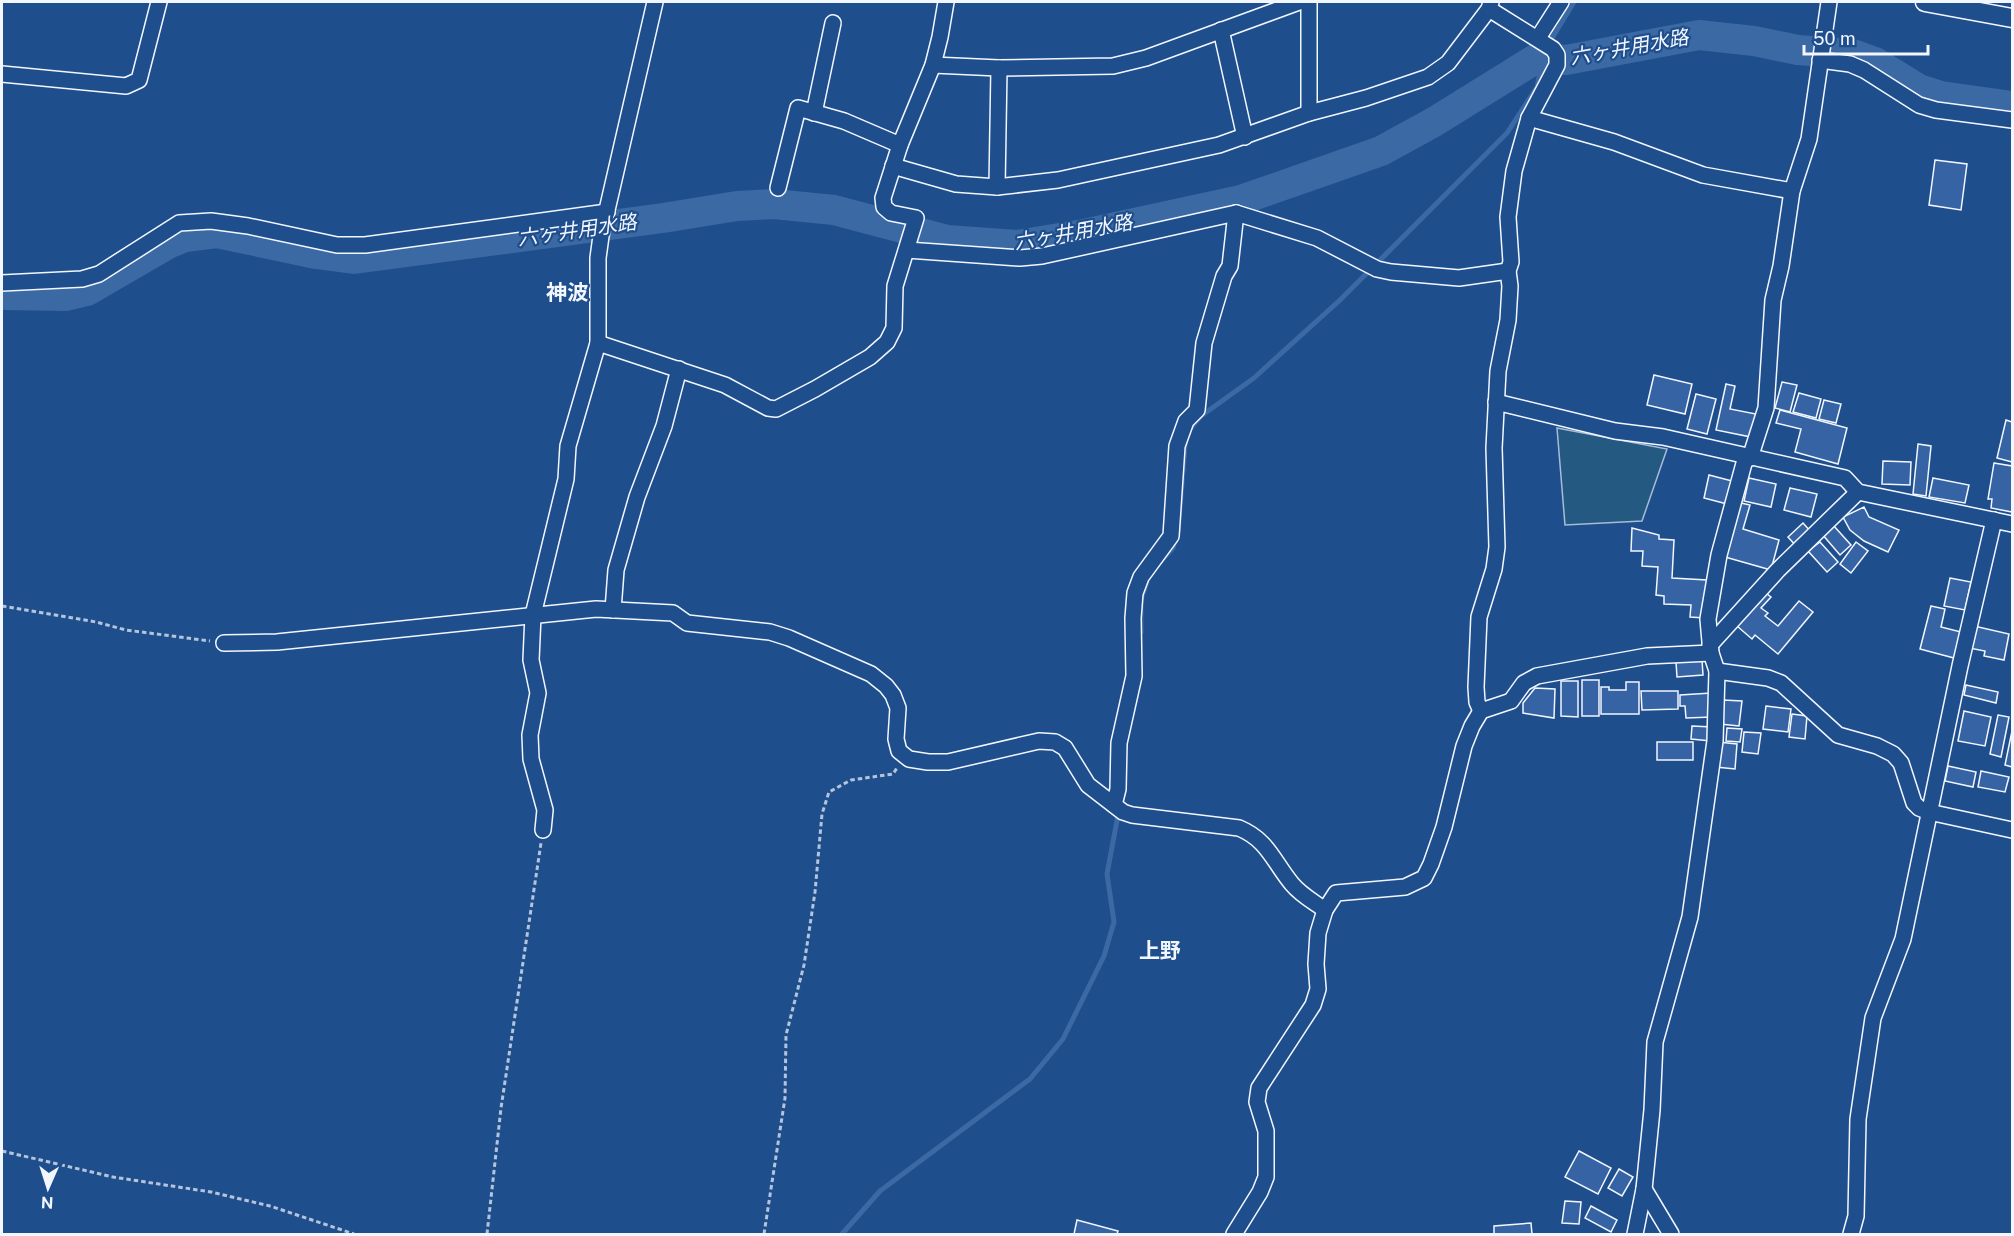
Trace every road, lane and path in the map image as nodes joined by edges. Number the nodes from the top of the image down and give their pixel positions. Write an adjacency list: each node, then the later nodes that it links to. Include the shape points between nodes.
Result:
1 (159, 2): 17 (street, via 139,80 126,86)
2 (655, 2): 29 (street)
3 (946, 2): 15 (street)
4 (1299, 2): 12 (street)
5 (1310, 2): 19 (street)
6 (1561, 2): 13 (street)
7 (1828, 2): 14 (street)
8 (1925, 2): 10 (street)
9 (1490, 5): 13 (street); 19 (street, via 1448,63 1428,77)
10 (2013, 18)
11 (833, 23): 18 (street)
12 (1221, 30): 16 (street, via 1113,66); 22 (street)
13 (1549, 50): 20 (street)
14 (1821, 54): 21 (street, via 1864,70 1919,105); 27 (street, via 1809,139)
15 (933, 65): 16 (street); 23 (street)
16 (999, 68): 25 (street)
17 (2, 74)
18 (814, 113): 23 (street); 26 (street, via 798,108)
19 (1309, 113): 22 (street)
20 (1529, 118): 27 (street, via 1614,142 1703,175); 31 (street, via 1514,171 1508,217)
21 (2013, 120)
22 (1245, 137): 25 (street, via 1058,180)
23 (900, 145): 24 (street)
24 (893, 166): 25 (street, via 956,184); 30 (street, via 884,207 891,213 916,218)
25 (998, 187)
26 (778, 188)
27 (1792, 191): 36 (street, via 1773,300 1766,408)
28 (1236, 213): 30 (street, via 1020,258); 31 (street, via 1317,238 1391,272 1460,278); 48 (street, via 1230,266 1204,343 1197,410 1186,422 1178,446 1171,536 1141,577 1135,593 1134,676 1119,743)
29 (606, 215): 32 (street, via 337,246 248,226 211,221 179,223 99,274 82,279); 33 (street, via 598,258)
30 (910, 239): 34 (street, via 895,286 894,328 887,342 870,357 815,389 776,409 768,408 725,385)
31 (1508, 271): 35 (street, via 1508,320)
32 (2, 283)
33 (598, 343): 34 (street); 42 (street, via 568,446 566,479)
34 (679, 369): 41 (street, via 616,570)
35 (1496, 402): 36 (street); 46 (street, via 1497,547 1479,617 1476,687)
36 (1748, 457): 37 (street, via 1845,478); 44 (street, via 1719,555 1708,619)
37 (1858, 492): 38 (street); 44 (street, via 1778,570)
38 (1994, 520): 39 (street); 49 (street)
39 (2013, 524)
40 (2, 606): 43 (path, via 126,630)
41 (613, 610): 42 (street); 47 (street, via 673,613 687,623 770,633 871,674 893,695 898,708 899,751)
42 (533, 615): 43 (street, via 277,642); 50 (street, via 531,660 538,693 530,735 531,759 545,810)
43 (224, 643)
44 (1711, 649): 45 (street); 46 (street, via 1537,676 1524,683 1511,701)
45 (1717, 671): 49 (street, via 1781,683 1838,735 1893,754 1914,803); 54 (street, via 1715,741 1690,917 1655,1042)
46 (1481, 711): 52 (street, via 1464,746 1444,827 1424,878 1405,887 1336,893)
47 (905, 756): 48 (street, via 948,762 1039,741 1055,742 1065,748 1088,785); 57 (path, via 892,774 851,780 829,792 822,814 804,965 786,1035 785,1098)
48 (1117, 808): 52 (street, via 1132,815 1239,828 1254,834 1293,885)
49 (1929, 812): 51 (street); 61 (street, via 1903,939 1873,1018 1858,1119 1856,1216)
50 (543, 830): 56 (path, via 501,1108)
51 (2013, 830)
52 (1325, 910): 58 (street, via 1318,933 1318,989 1313,1005 1259,1088 1257,1102 1266,1131 1266,1177)
53 (2, 1151): 55 (path, via 113,1177 211,1192 270,1206)
54 (1644, 1189): 59 (street); 60 (street)
55 (354, 1234)
56 (487, 1234)
57 (764, 1234)
58 (1234, 1234)
59 (1635, 1234)
60 (1671, 1234)
61 (1851, 1234)

